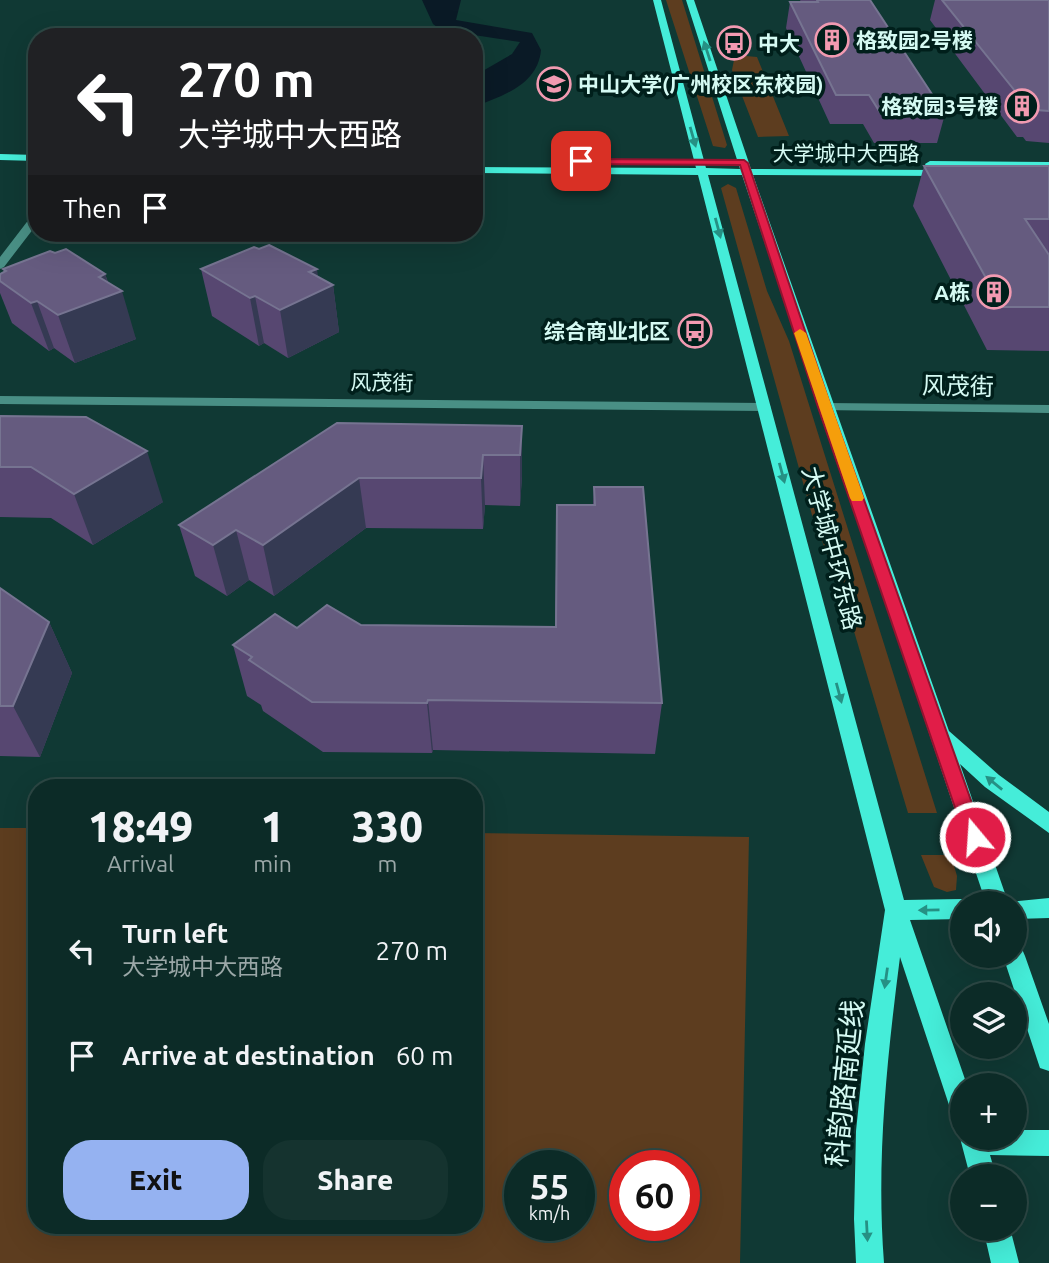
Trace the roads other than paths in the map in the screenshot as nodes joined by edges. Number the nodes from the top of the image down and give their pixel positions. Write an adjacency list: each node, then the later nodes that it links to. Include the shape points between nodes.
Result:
1 (657, 0): 9 (main road, 大学城中环东路, one-way to 9)
2 (691, 0): 10 (main road, 大学城中环东路, one-way to 2)
3 (0, 157): 4 (main road)
4 (28, 158)
5 (483, 161): 9 (main road, 大学城中大西路)
6 (1049, 165): 10 (main road, 大学城中大西路)
7 (0, 166): 8 (main road)
8 (28, 167)
9 (701, 167): 10 (main road, 大学城中大西路); 11 (main road, 大学城中大西路); 16 (main road, 大学城中环东路, one-way to 16)
10 (745, 167): 12 (main road, 大学城中大西路); 17 (main road, 大学城中环东路)
11 (483, 170)
12 (1049, 174)
13 (28, 228): 14 (street)
14 (0, 265)
15 (0, 400): 16 (street, 风茂街)
16 (764, 407): 25 (main road, 大学城中环东路, one-way to 25)
17 (825, 407): 18 (street, 风茂街); 19 (main road, 大学城中环东路)
18 (1049, 409)
19 (939, 727): 20 (main road, one-way to 19, via 992,782); 21 (main road, 大学城中环东路)
20 (1049, 824)
21 (993, 891)
22 (1049, 908): 24 (main road)
23 (950, 909): 25 (main road, one-way to 25)
24 (1027, 909)
25 (896, 910): 28 (main road, 大学城中环东路); 32 (main road, 科韵路南延线, one-way to 32, via 867,1118)
26 (1018, 968): 27 (main road)
27 (1049, 1059)
28 (950, 1073)
29 (1027, 1142): 30 (main road)
30 (1049, 1143)
31 (999, 1241): 33 (main road)
32 (870, 1263)
33 (1005, 1263)

